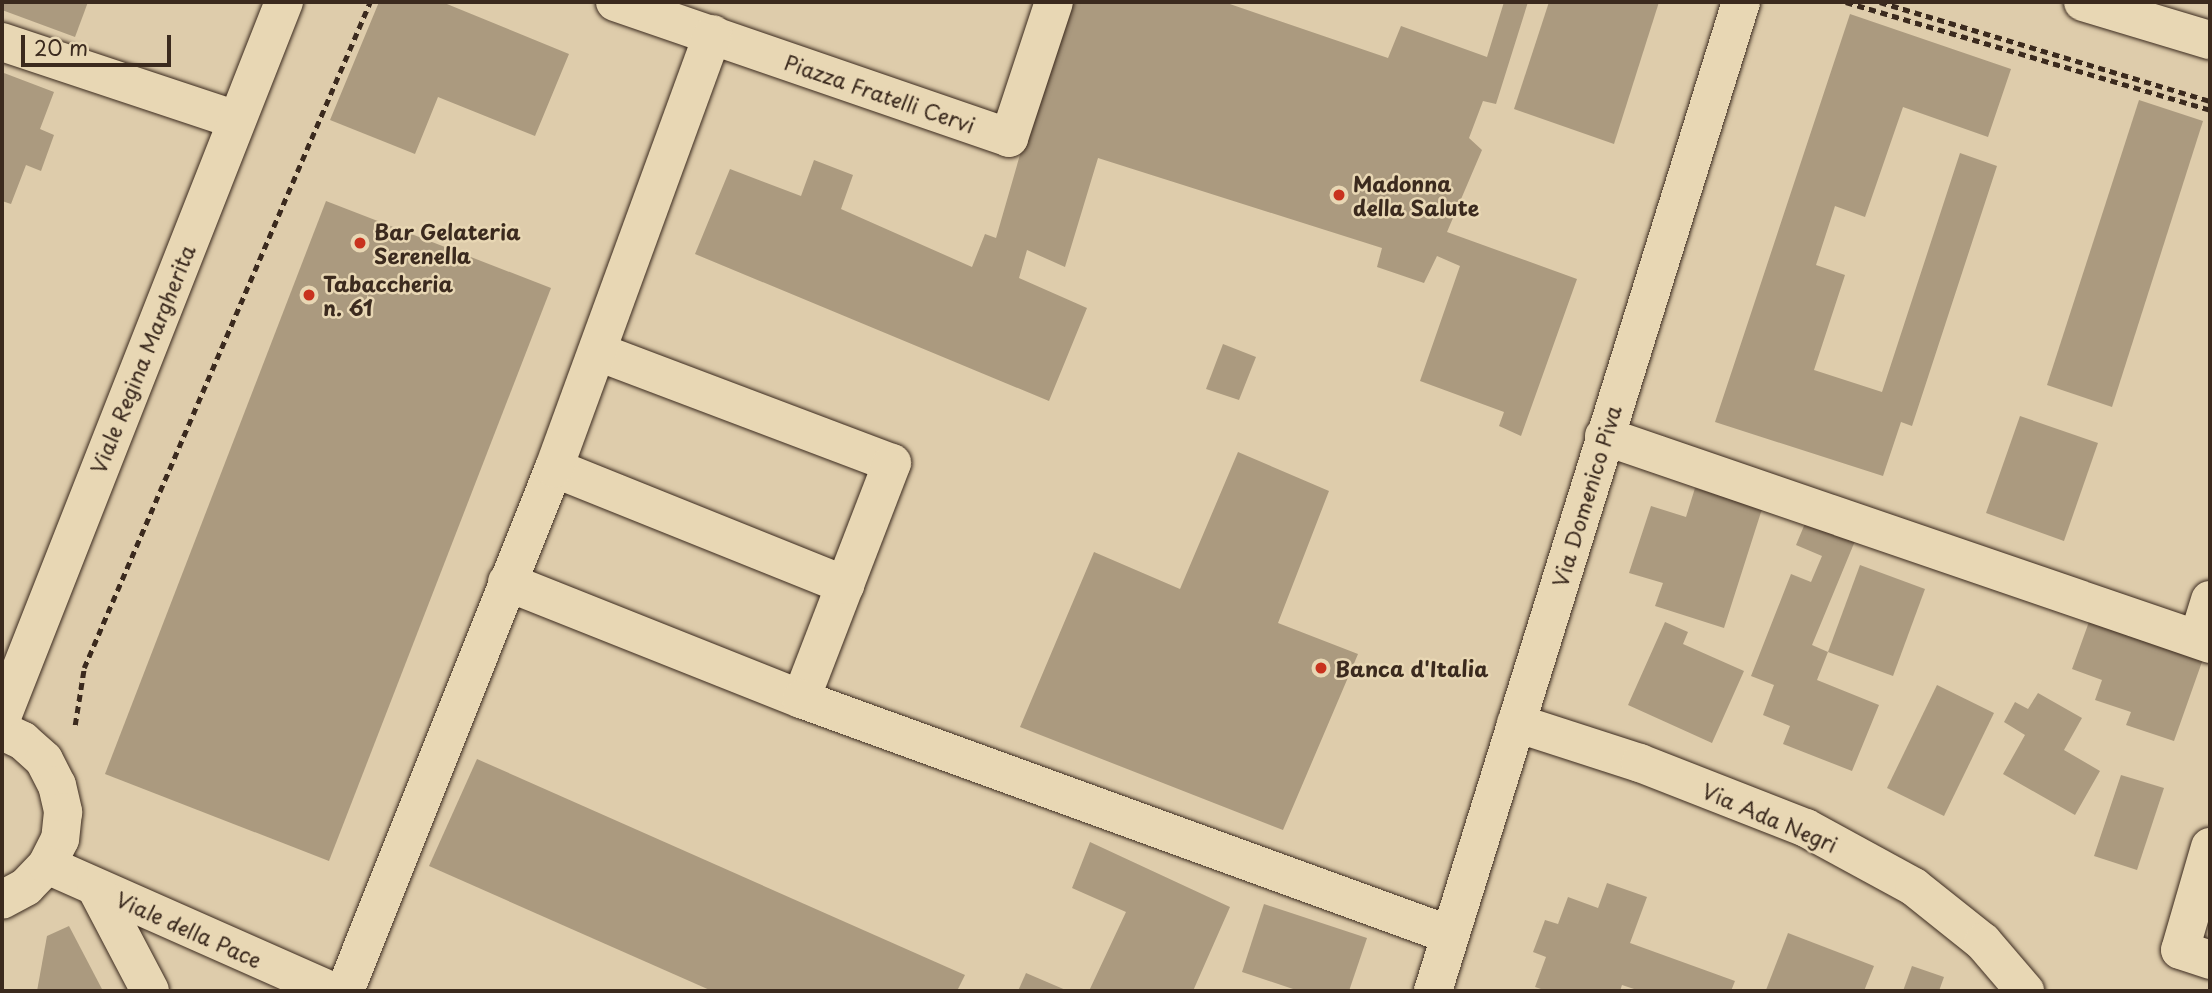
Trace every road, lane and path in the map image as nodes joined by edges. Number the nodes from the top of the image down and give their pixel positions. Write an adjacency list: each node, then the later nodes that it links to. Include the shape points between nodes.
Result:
1 (284, 2): 14 (street, Viale Regina Margherita)
2 (370, 2): 26 (path, via 84,668)
3 (615, 2): 10 (street, Piazza Fratelli Cervi)
4 (1054, 2): 10 (street, Piazza Fratelli Cervi, via 1009,138)
5 (1741, 2): 16 (street, Via Domenico Piva)
6 (1846, 2): 13 (path)
7 (1880, 2): 12 (path)
8 (2083, 2): 9 (street)
9 (2186, 25)
10 (713, 34): 15 (street)
11 (2, 42): 14 (street)
12 (2210, 102)
13 (2210, 110)
14 (236, 120): 23 (street, Viale Regina Margherita)
15 (598, 352): 17 (street); 19 (street, via 891,463)
16 (1604, 436): 21 (street); 24 (street, Via Domenico Piva)
17 (554, 468): 18 (street); 19 (street)
18 (507, 582): 22 (street); 35 (street)
19 (845, 585): 22 (street)
20 (2210, 600): 21 (street)
21 (2204, 641)
22 (801, 699): 31 (street)
23 (2, 717)
24 (1516, 723): 31 (street, Via Domenico Piva); 37 (street, Via Ada Negri, via 1640,763 1806,828 1914,887 1983,942)
25 (2, 731): 28 (street, via 23,741 44,760 57,785 63,812 60,839)
26 (74, 738)
27 (2210, 846): 32 (street, via 2180,950)
28 (47, 865): 29 (street, Viale della Pace); 30 (street, via 26,887)
29 (96, 888): 33 (street); 34 (street, Viale della Pace)
30 (2, 900)
31 (1450, 935): 36 (street, Via Domenico Piva)
32 (2210, 960)
33 (150, 991)
34 (332, 991)
35 (345, 991)
36 (1433, 991)
37 (2025, 991)

